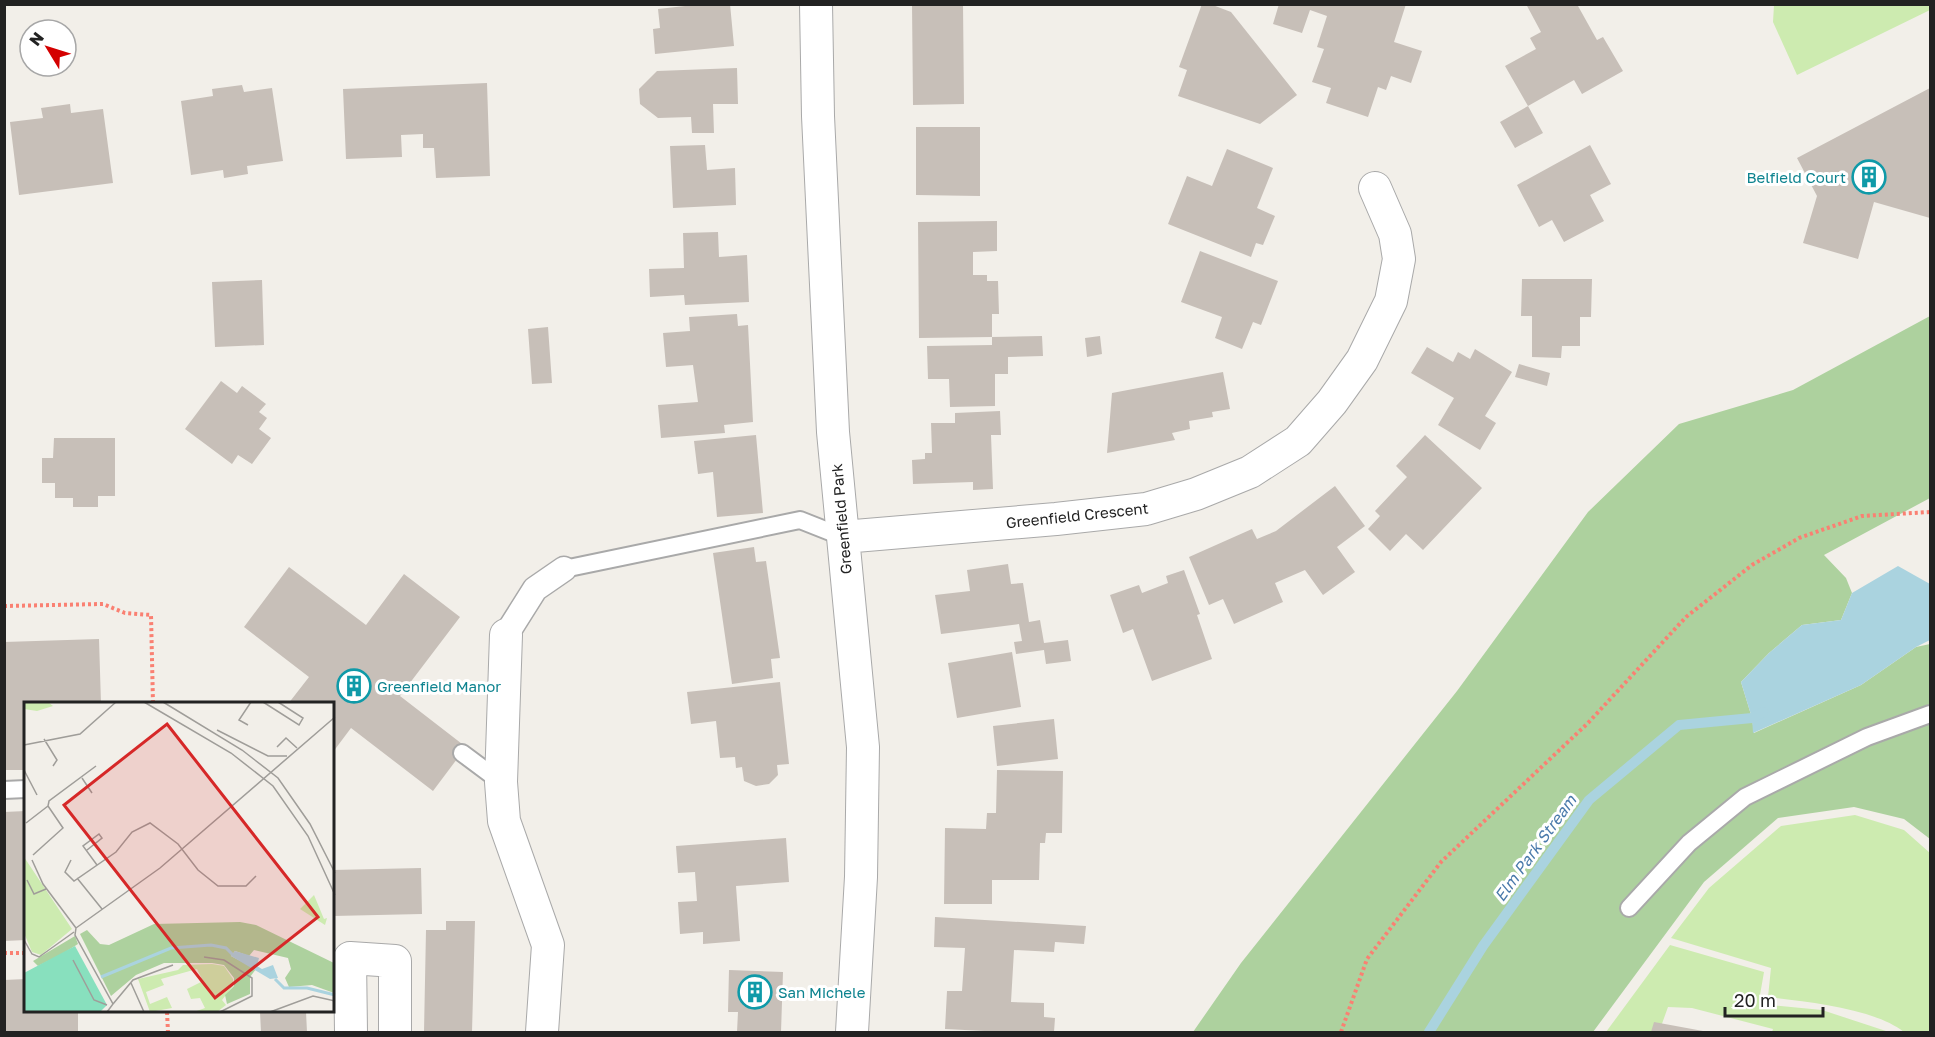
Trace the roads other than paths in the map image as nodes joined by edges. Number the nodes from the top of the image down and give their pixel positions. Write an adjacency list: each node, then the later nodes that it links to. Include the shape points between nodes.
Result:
1 (816, 4): 3 (street, Greenfield Park, via 833,432)
2 (1374, 188): 3 (street, Greenfield Crescent, via 1395,234 1399,259 1391,301 1362,360 1298,441 1250,472 1146,509)
3 (843, 537): 4 (lane, via 800,520); 15 (street, Greenfield Park, via 863,747 861,877)
4 (564, 569): 5 (street, via 535,589)
5 (506, 635): 8 (street)
6 (1930, 714): 11 (lane, via 1867,737 1745,797 1689,843)
7 (462, 753): 8 (lane)
8 (501, 782): 14 (street, via 504,821 548,945)
9 (24, 789): 10 (lane)
10 (4, 790)
11 (1629, 908)
12 (351, 1032): 13 (street, via 350,958 395,961)
13 (395, 1032)
14 (542, 1032)
15 (852, 1032)

